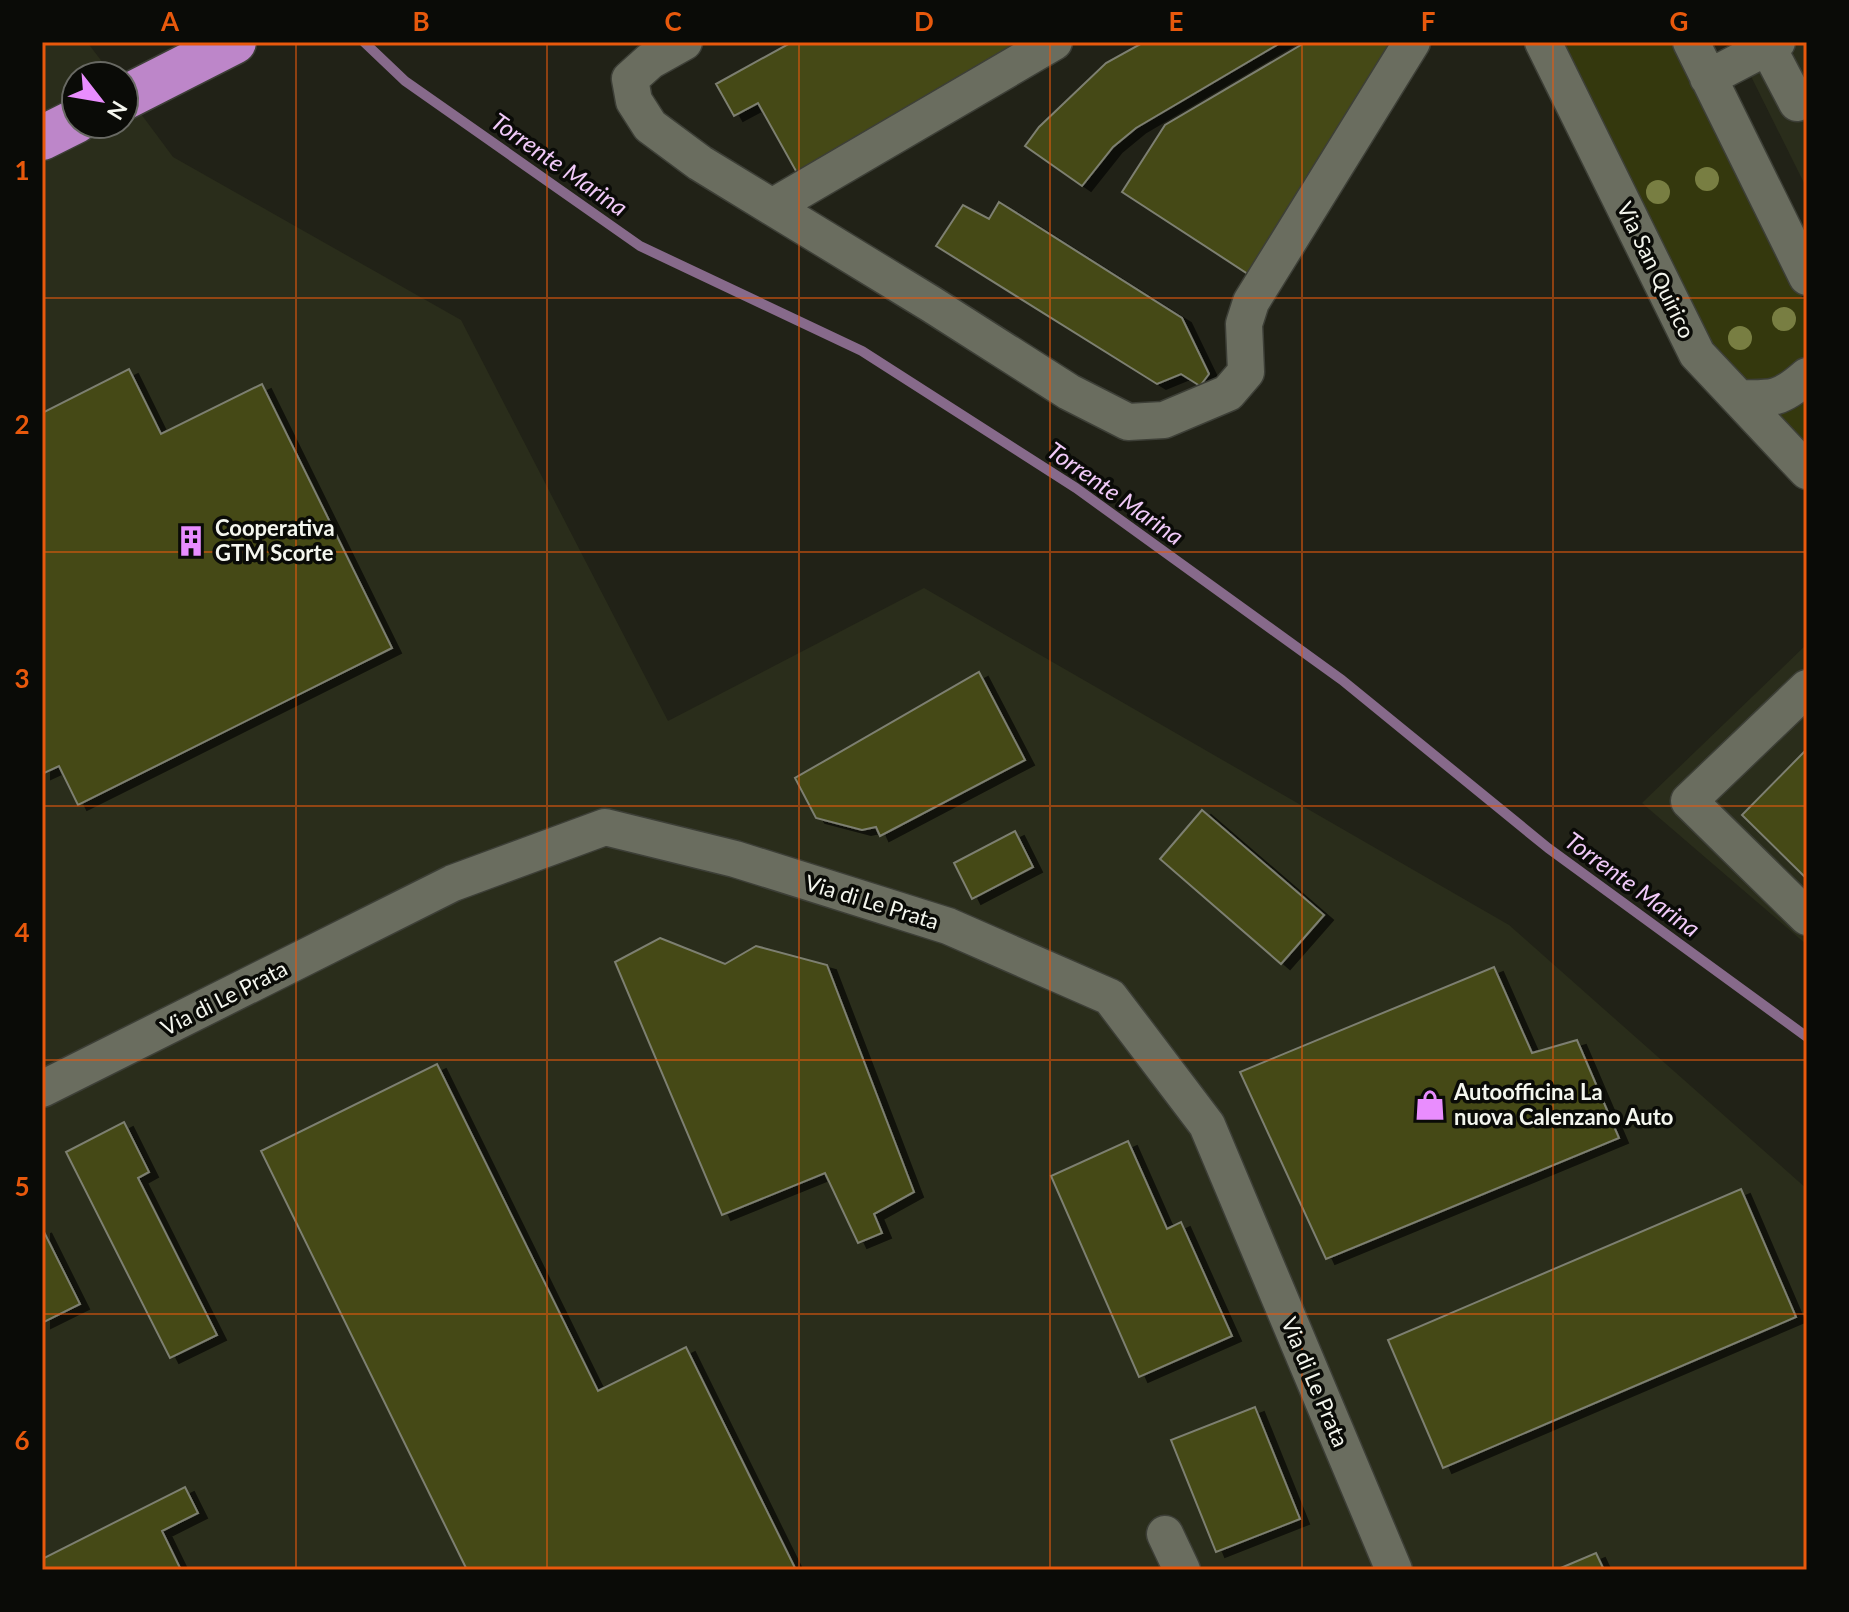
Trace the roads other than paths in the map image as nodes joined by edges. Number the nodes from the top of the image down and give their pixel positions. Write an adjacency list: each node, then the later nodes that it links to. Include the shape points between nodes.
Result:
1 (234, 42): 9 (highway)
2 (684, 42): 13 (street, via 630,79 634,101 650,126)
3 (1054, 42): 13 (street)
4 (1412, 42): 13 (street, via 1251,302 1244,324 1246,372 1228,393 1164,420 1128,422 1069,392)
5 (1543, 42): 16 (street, Via San Quirico, via 1697,354)
6 (1691, 42): 8 (street)
7 (1770, 44): 8 (street); 10 (street)
8 (1708, 78): 14 (street)
9 (140, 90)
10 (1797, 103)
11 (60, 129): 12 (highway)
12 (42, 138)
13 (772, 207)
14 (1807, 277)
15 (1807, 376): 16 (street, via 1771,399)
16 (1739, 398): 17 (street, Via San Quirico)
17 (1807, 471)
18 (1807, 688): 19 (street, via 1689,801)
19 (1807, 917)
20 (42, 1089): 23 (street, Via di Le Prata, via 453,883 605,827 735,859 948,926 1110,997 1207,1125)
21 (1165, 1534): 22 (street)
22 (1182, 1570)
23 (1394, 1570)

